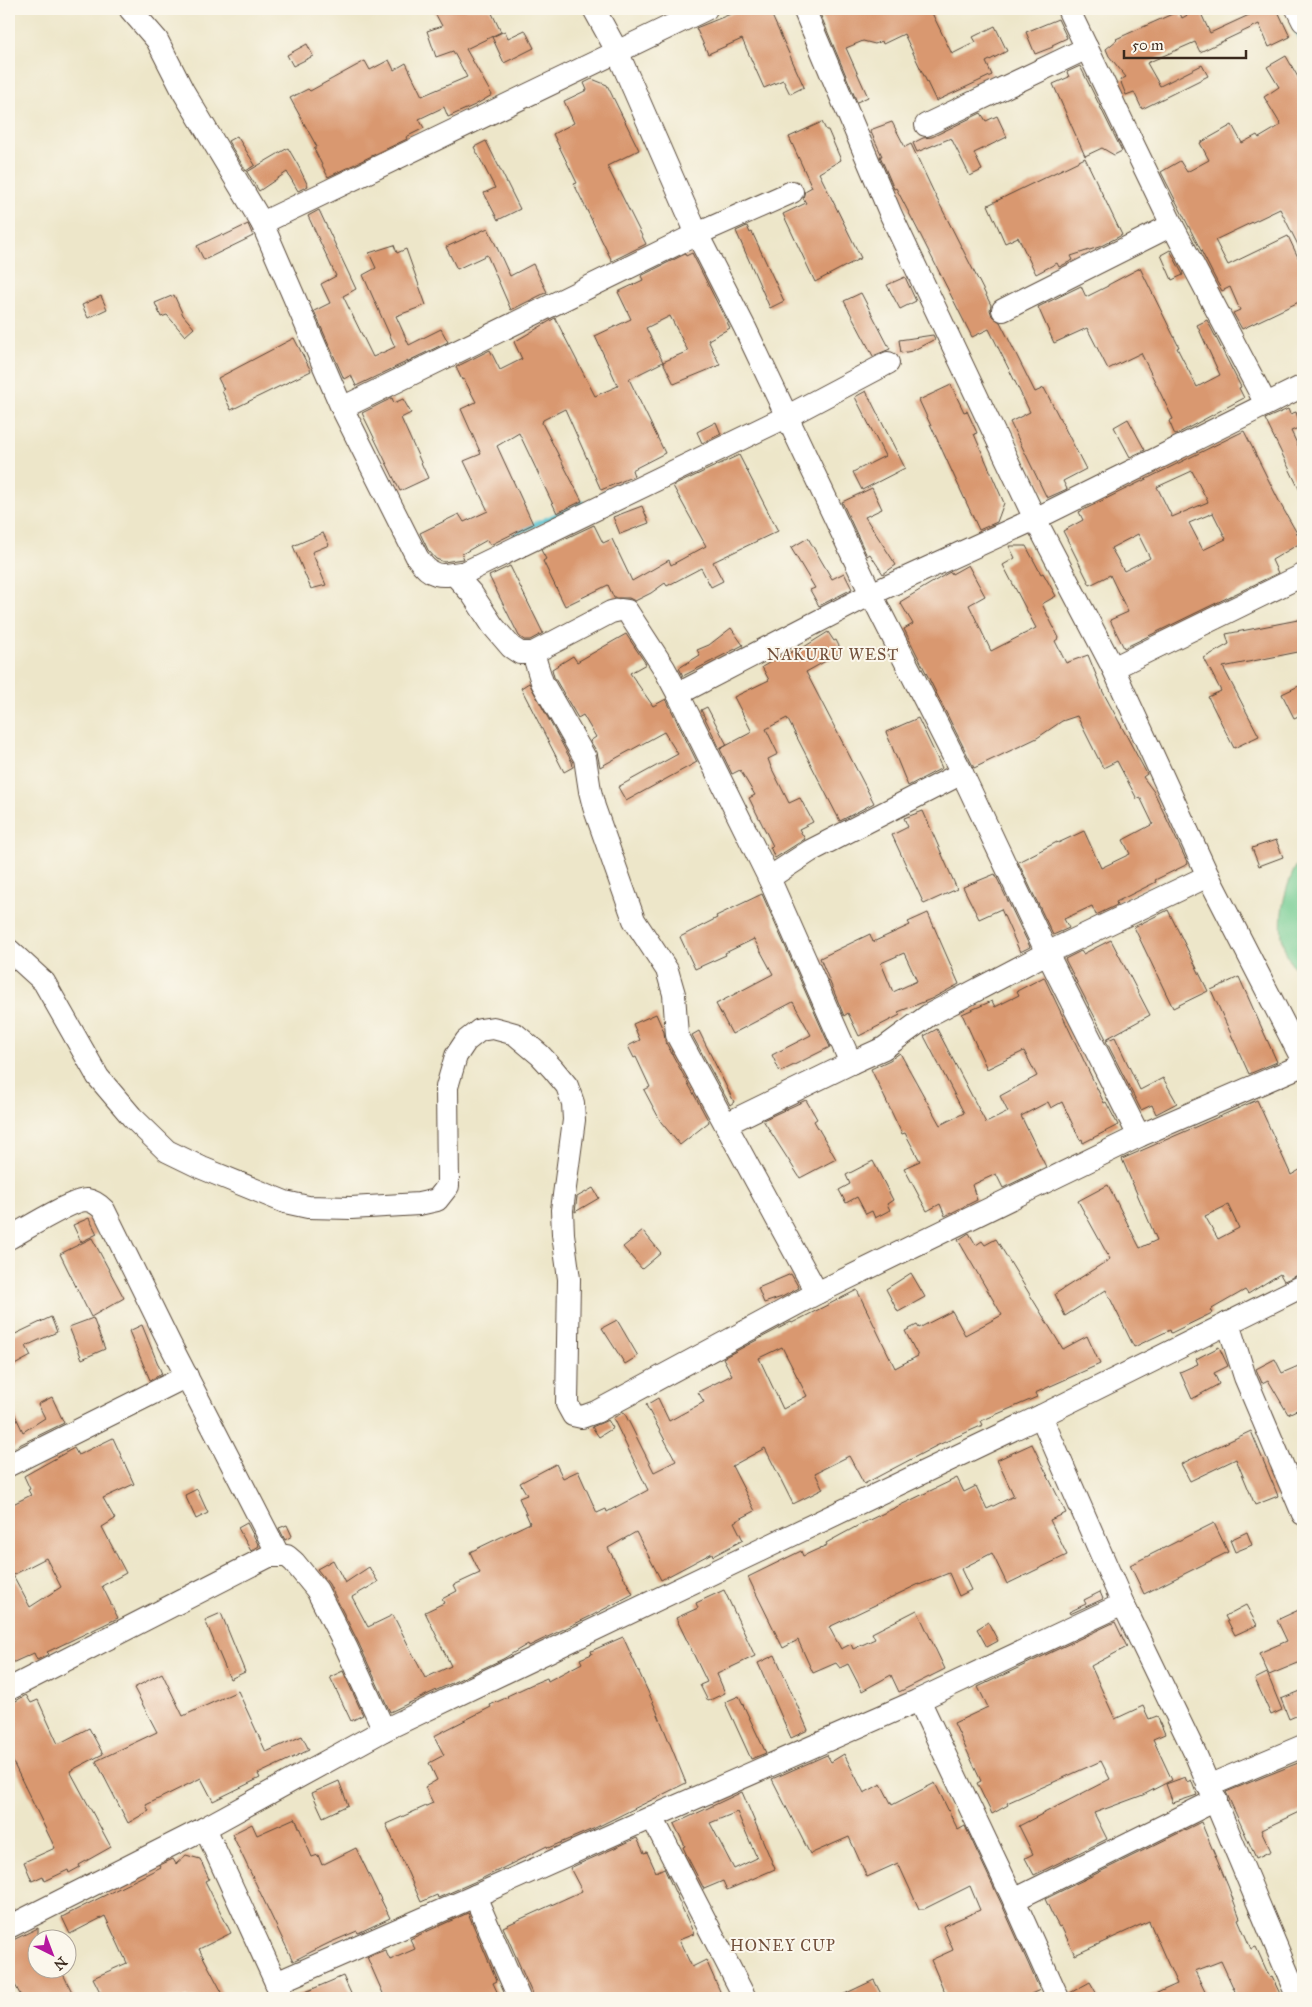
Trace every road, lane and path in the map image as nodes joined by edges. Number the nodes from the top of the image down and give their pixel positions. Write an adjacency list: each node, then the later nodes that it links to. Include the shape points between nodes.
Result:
1 (130, 9): 12 (street, via 158,40 183,91)
2 (594, 9): 9 (street)
3 (706, 9): 9 (street)
4 (804, 9): 21 (street, via 891,216)
5 (1068, 9): 8 (street)
6 (1297, 9): 7 (street)
7 (1303, 22)
8 (1087, 48): 10 (street); 13 (street)
9 (617, 50): 12 (street); 14 (street)
10 (926, 125)
11 (792, 192): 14 (street)
12 (262, 223): 19 (street)
13 (1172, 225): 15 (street); 18 (street)
14 (697, 234): 19 (street); 20 (street)
15 (1003, 310)
16 (888, 363): 20 (street)
17 (1303, 386): 18 (street)
18 (1266, 404): 21 (street)
19 (342, 408): 22 (street, via 424,569 440,577)
20 (786, 417): 22 (street, via 466,572); 24 (street)
21 (1035, 519): 24 (street); 26 (street)
22 (454, 574): 25 (street, via 511,647 520,653)
23 (1303, 575): 26 (street)
24 (871, 594): 27 (street); 28 (street)
25 (533, 653): 27 (street, via 612,612 627,611); 36 (street, via 542,682 585,758 594,807 634,920 667,970 674,994 677,1036)
26 (1113, 668): 29 (street)
27 (678, 694): 30 (street)
28 (962, 773): 30 (street, via 810,851); 32 (street)
29 (1208, 876): 32 (street); 33 (street)
30 (769, 878): 34 (street)
31 (9, 950): 40 (street, via 44,982 98,1077 167,1151 285,1202 308,1207 351,1208 437,1200 448,1186 447,1087 456,1056 480,1030 493,1028 515,1034 540,1055 567,1086 573,1103 562,1234 569,1279 566,1404 573,1415 582,1417 596,1412)
32 (1047, 953): 34 (street, via 929,1015 884,1048); 37 (street)
33 (1303, 1061)
34 (850, 1063): 36 (street)
35 (1303, 1065): 37 (street)
36 (726, 1124): 40 (street)
37 (1139, 1136): 40 (street)
38 (9, 1238): 42 (street, via 73,1204 85,1200 94,1202 104,1210)
39 (1303, 1286): 41 (street)
40 (817, 1293)
41 (1228, 1323): 43 (street); 45 (street, via 1245,1377)
42 (187, 1376): 44 (street); 46 (street)
43 (1041, 1416): 47 (street); 50 (street)
44 (9, 1465)
45 (1303, 1514)
46 (279, 1556): 48 (street, via 269,1556); 50 (street, via 287,1556 294,1562 317,1590)
47 (1123, 1604): 49 (street); 52 (street)
48 (9, 1688)
49 (919, 1700): 53 (street); 56 (street)
50 (384, 1730): 54 (street)
51 (1303, 1746): 52 (street)
52 (1212, 1793): 56 (street); 62 (street)
53 (652, 1817): 55 (street); 60 (street)
54 (205, 1828): 57 (street); 58 (street)
55 (475, 1896): 58 (street); 59 (street)
56 (1014, 1900): 61 (street)
57 (9, 1927)
58 (279, 1991)
59 (519, 1998)
60 (745, 1998)
61 (1058, 1998)
62 (1298, 1998)

